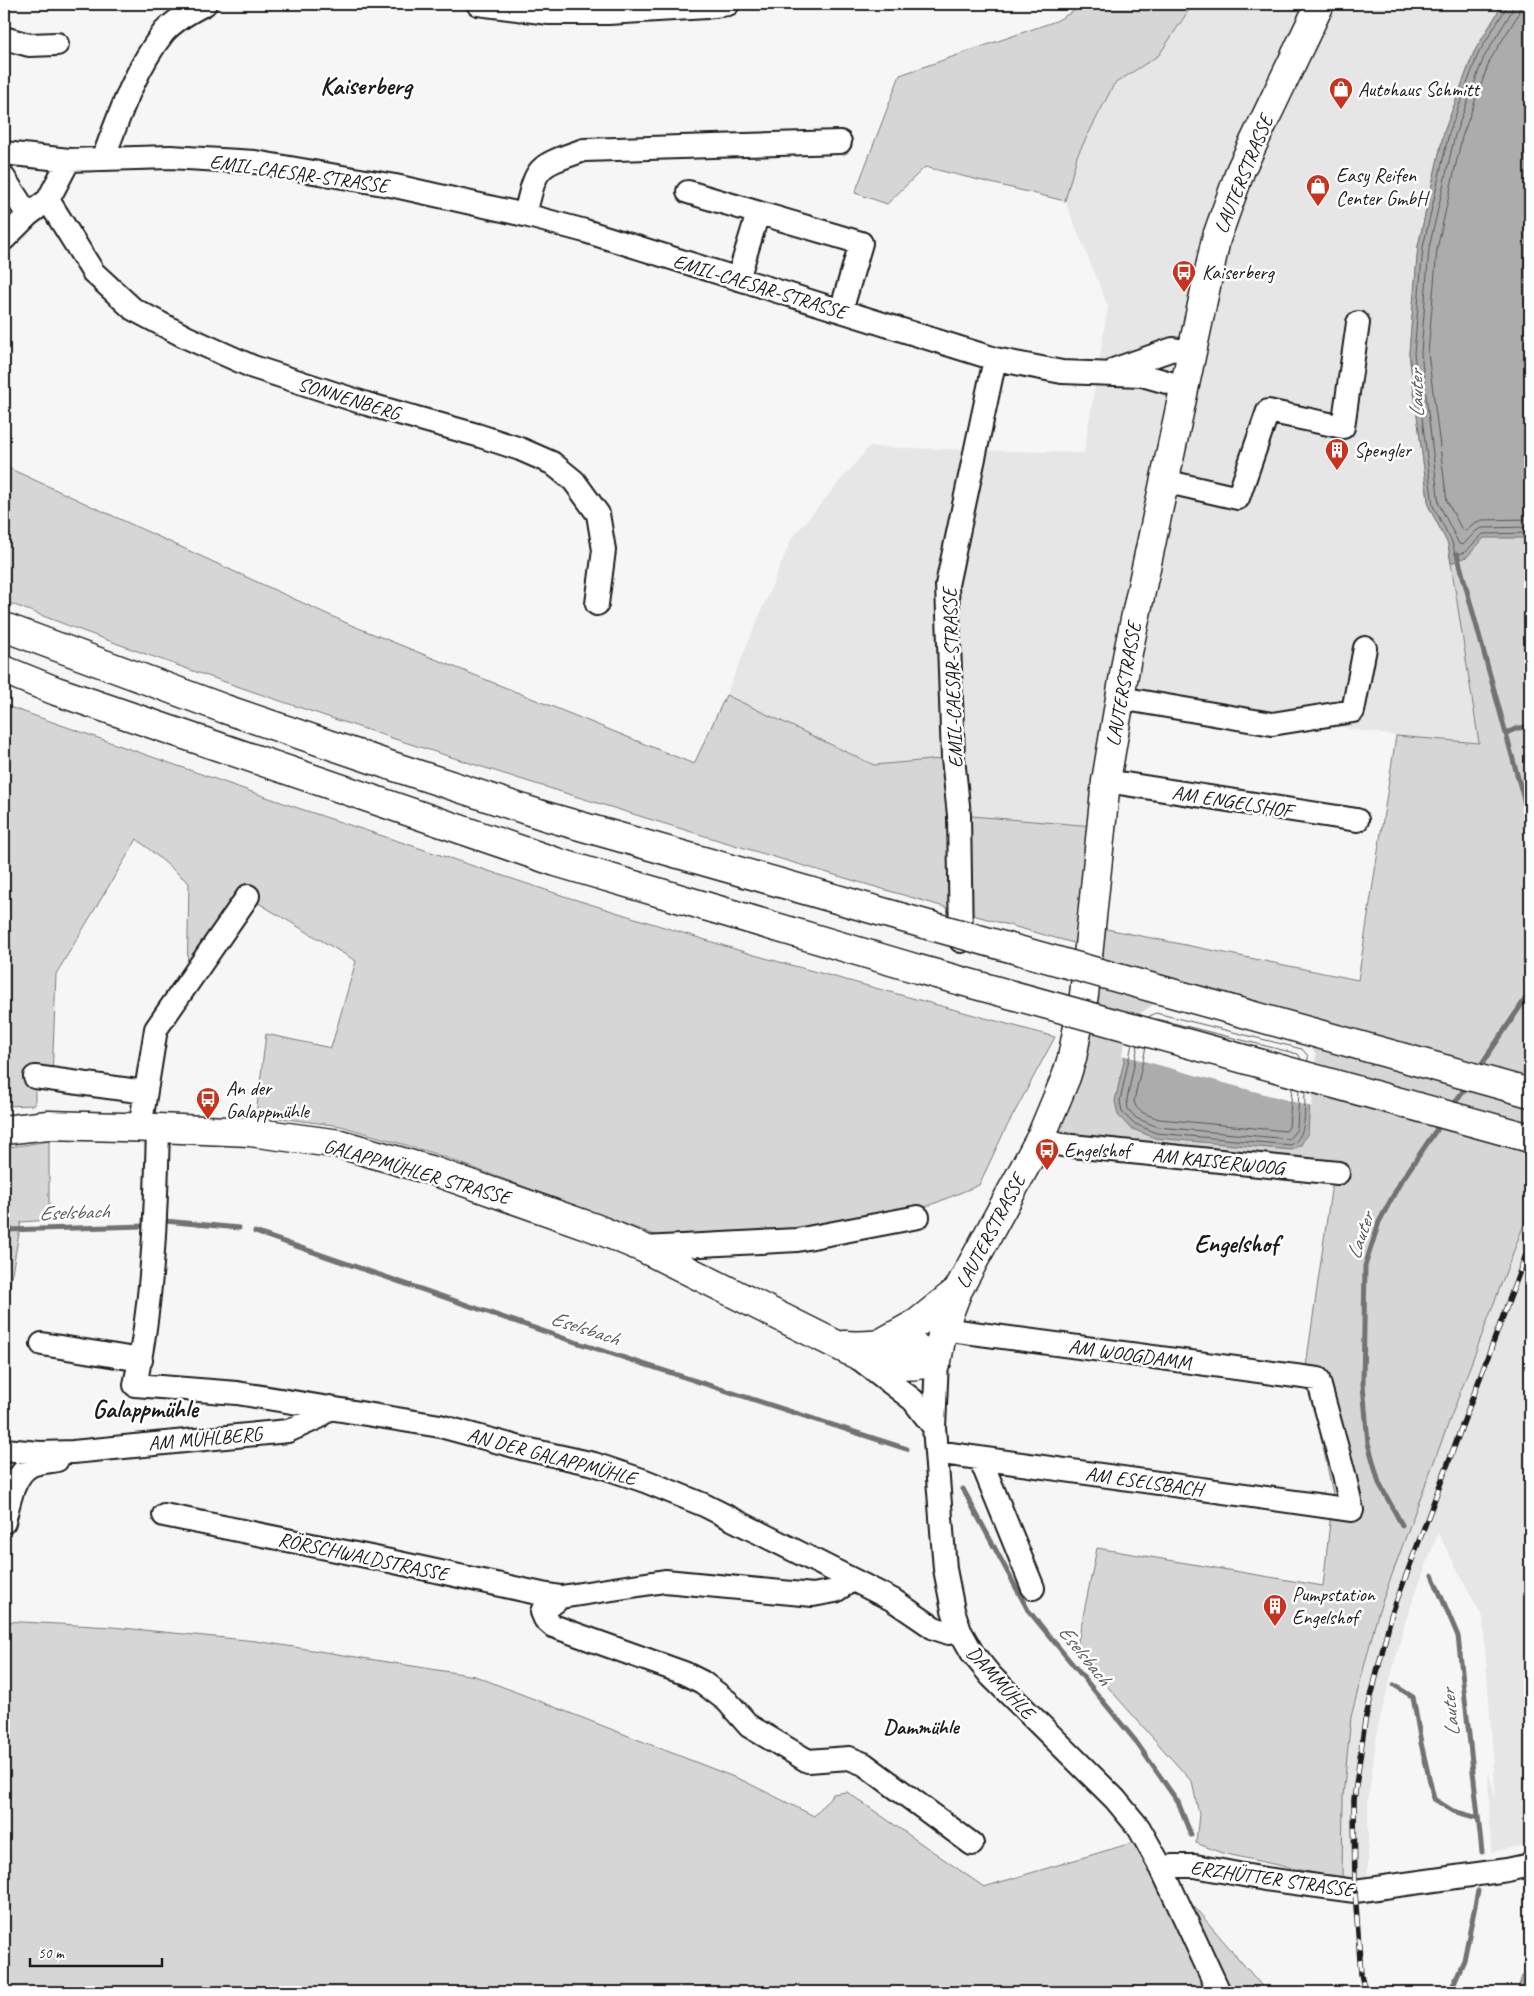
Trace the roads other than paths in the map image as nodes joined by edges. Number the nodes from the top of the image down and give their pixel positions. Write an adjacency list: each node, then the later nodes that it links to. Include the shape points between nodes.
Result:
1 (205, 4): 9 (street, via 165,31 140,68)
2 (478, 4): 3 (street, via 549,12 608,13)
3 (728, 4)
4 (1320, 4): 21 (main road, LAUTERSTRASSE, via 1241,169 1216,239)
5 (4, 38): 6 (street, via 29,45)
6 (57, 44)
7 (840, 142): 16 (street, via 584,150 539,170)
8 (7, 154): 10 (street, EMIL-CAESAR-STRASSE)
9 (103, 159): 10 (street, EMIL-CAESAR-STRASSE); 16 (street, EMIL-CAESAR-STRASSE, via 170,157 255,162 394,186)
10 (69, 160): 13 (street)
11 (4, 178): 15 (street)
12 (688, 192): 14 (street)
13 (48, 200): 15 (street); 26 (street, SONNENBERG, via 93,272 133,309 186,337 253,367 494,440 552,462 574,480 598,514 604,550)
14 (758, 213): 18 (street); 19 (street, via 861,243)
15 (28, 215): 17 (street)
16 (525, 215): 18 (street, EMIL-CAESAR-STRASSE)
17 (4, 239)
18 (738, 279): 19 (street, EMIL-CAESAR-STRASSE)
19 (841, 311): 22 (street, EMIL-CAESAR-STRASSE)
20 (1358, 323): 25 (street, via 1344,427 1268,411 1238,498)
21 (1192, 352): 23 (street, EMIL-CAESAR-STRASSE, via 1173,349); 24 (main road, LAUTERSTRASSE)
22 (994, 359): 23 (street, EMIL-CAESAR-STRASSE, via 1062,372); 34 (street, EMIL-CAESAR-STRASSE, via 947,585 953,758 959,816)
23 (1108, 372): 24 (street, EMIL-CAESAR-STRASSE, via 1142,374)
24 (1184, 387): 25 (main road, LAUTERSTRASSE)
25 (1164, 481): 30 (main road, LAUTERSTRASSE)
26 (597, 604)
27 (4, 627): 37 (main road, bridge, via 225,709 526,810)
28 (1365, 648): 30 (street, via 1353,711 1272,724)
29 (4, 670): 40 (main road, bridge, via 56,691 556,862 918,969)
30 (1120, 698): 31 (main road, LAUTERSTRASSE)
31 (1106, 781): 32 (street, AM ENGELSHOF); 41 (main road, LAUTERSTRASSE, via 1078,1031 1066,1077)
32 (1357, 820)
33 (248, 896): 36 (street, AN DER GALAPPMÜHLE, via 156,1029)
34 (961, 941)
35 (35, 1077): 36 (street)
36 (145, 1092): 38 (street, AN DER GALAPPMÜHLE)
37 (1530, 1093)
38 (149, 1128): 39 (main road, GALAPPMÜHLER STRASSE, via 48,1125); 44 (main road, GALAPPMÜHLER STRASSE, via 250,1132 340,1144 450,1177); 50 (street, AN DER GALAPPMÜHLE, via 156,1229)
39 (4, 1130)
40 (1530, 1138)
41 (1040, 1139): 42 (street, AM KAISERWOOG, via 1062,1145); 45 (main road, LAUTERSTRASSE)
42 (1338, 1173)
43 (918, 1217): 44 (street, GALAPPMÜHLER STRASSE, via 797,1240)
44 (643, 1248): 49 (main road, GALAPPMÜHLER STRASSE)
45 (958, 1290): 46 (main road, LAUTERSTRASSE); 47 (main road, via 917,1323)
46 (943, 1329): 51 (main road, LAUTERSTRASSE); 58 (street, AM WOOGDAMM, via 1318,1379)
47 (881, 1343): 49 (main road, GALAPPMÜHLER STRASSE); 51 (main road, GALAPPMÜHLER STRASSE, via 913,1345)
48 (42, 1344): 50 (street)
49 (841, 1348): 51 (main road, GALAPPMÜHLER STRASSE, via 876,1362 900,1366); 53 (street, via 913,1400)
50 (141, 1360): 52 (street, AN DER GALAPPMÜHLE, via 135,1385 237,1393)
51 (938, 1361): 53 (street, DAMMÜHLE)
52 (330, 1407): 55 (street, AM MÜHLBERG, via 317,1418 288,1431); 61 (street, AN DER GALAPPMÜHLE, via 440,1426 645,1480 704,1505)
53 (934, 1427): 56 (street, DAMMÜHLE)
54 (4, 1450): 55 (street, AM MÜHLBERG)
55 (73, 1452): 60 (street, AM MÜHLBERG, via 30,1466 20,1475)
56 (936, 1452): 57 (street, AM ESELSBACH); 64 (street, DAMMÜHLE, via 944,1569)
57 (980, 1458): 58 (street, AM ESELSBACH); 62 (street)
58 (1352, 1510)
59 (164, 1515): 63 (street, RÖRSCHWALDSTRASSE)
60 (4, 1522)
61 (852, 1580): 63 (street, RÖRSCHWALDSTRASSE, via 834,1591 813,1595 665,1580); 64 (street, AN DER GALAPPMÜHLE, via 893,1600 939,1630 949,1633)
62 (1033, 1588)
63 (561, 1597): 65 (street, via 542,1612 553,1626 702,1682 727,1701 749,1726 808,1761 849,1758 864,1764)
64 (960, 1631): 67 (street, DAMMÜHLE, via 991,1676 1129,1815)
65 (972, 1844)
66 (1525, 1866): 67 (street, ERZHÜTTER STRASSE, via 1355,1891 1195,1866)
67 (1162, 1869): 68 (street, DAMMÜHLE)
68 (1219, 1992)

